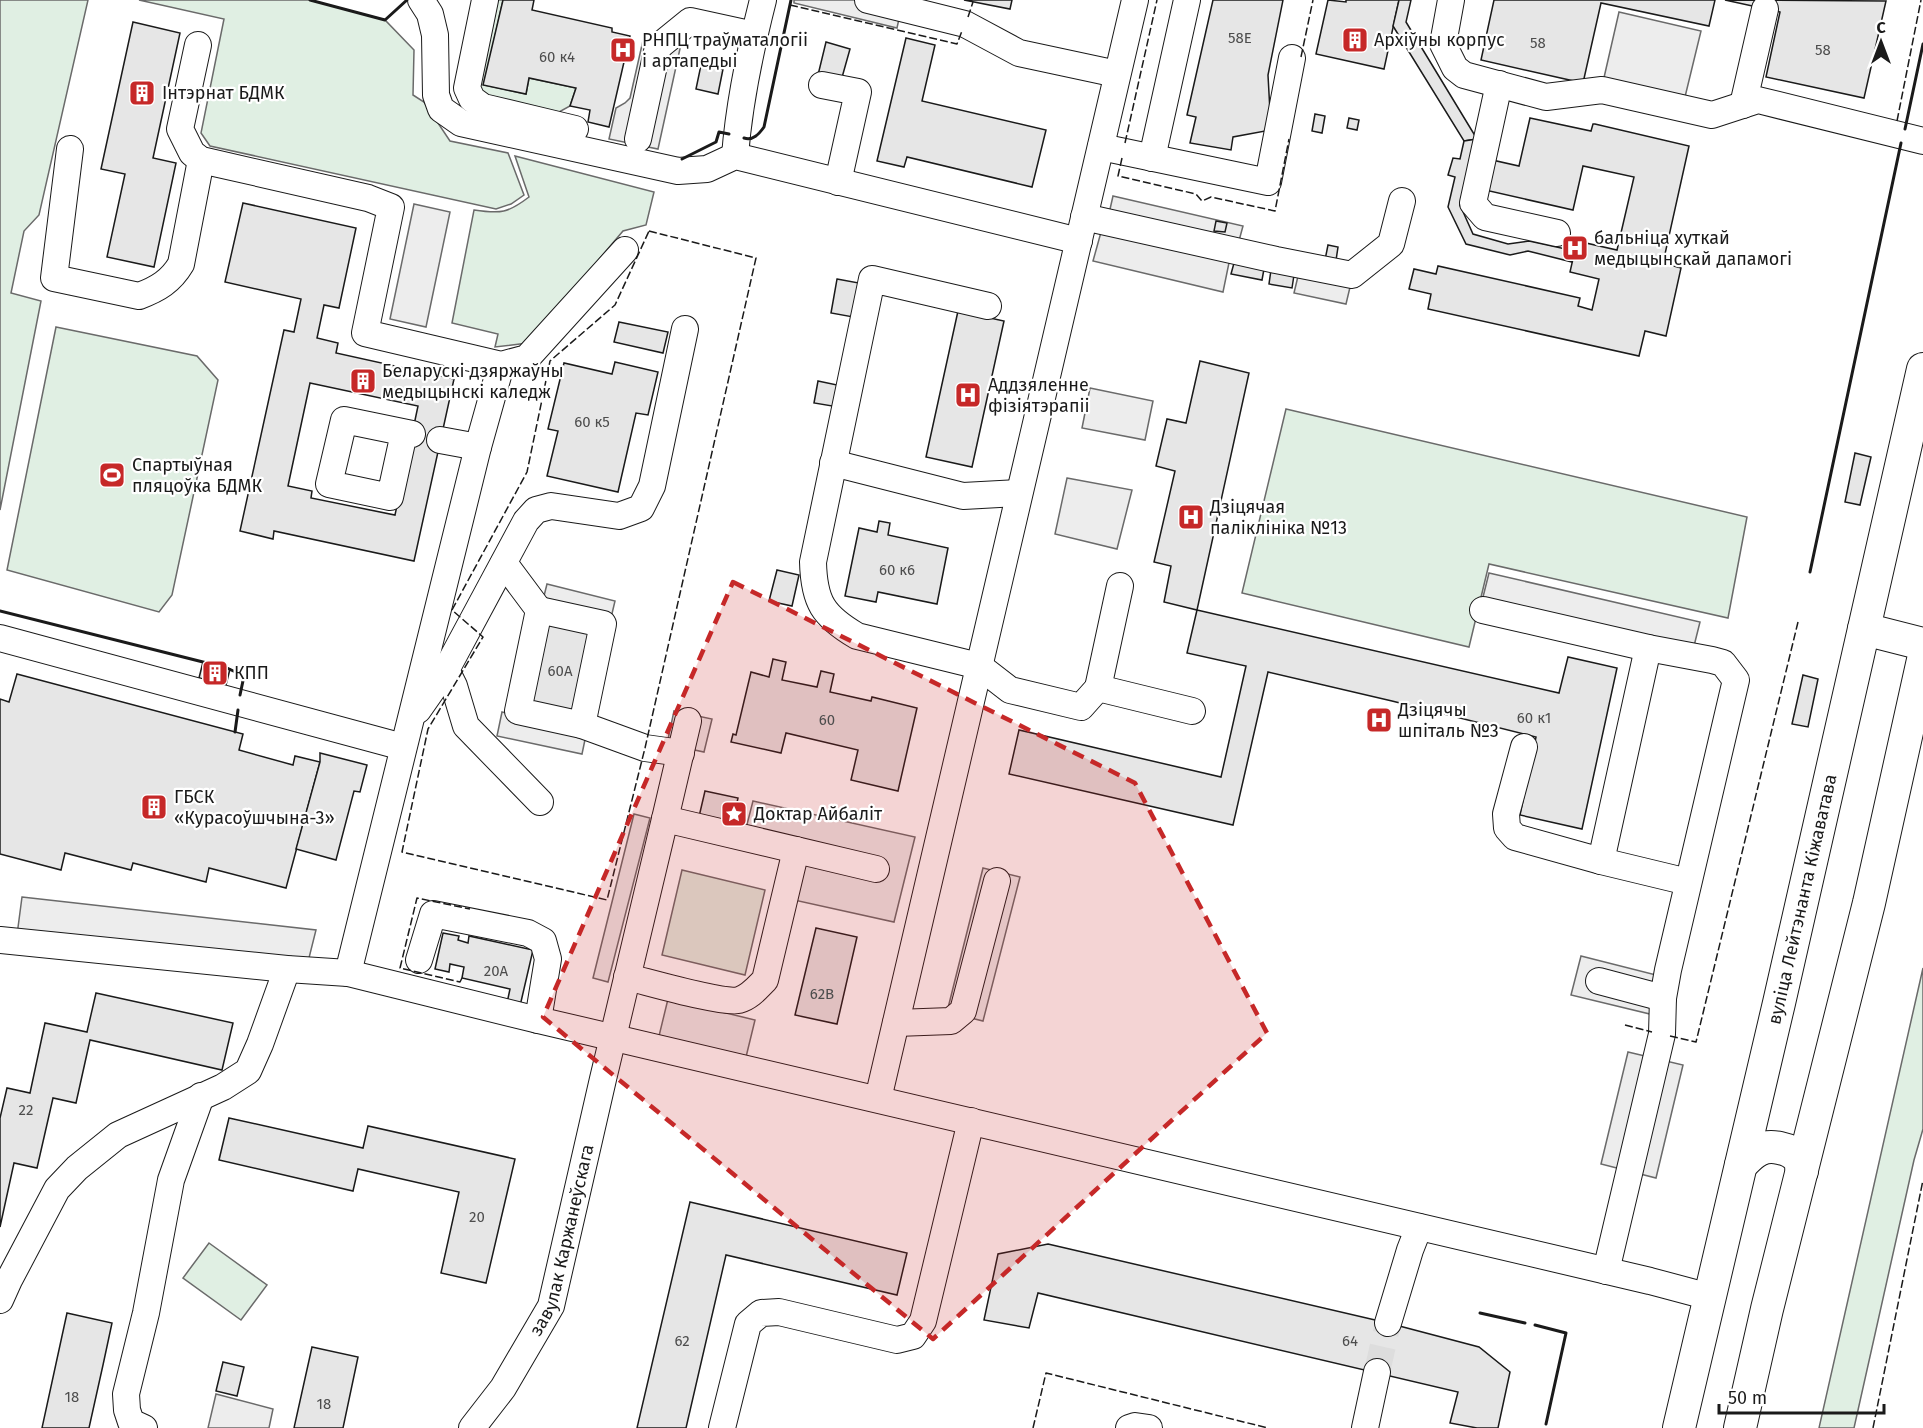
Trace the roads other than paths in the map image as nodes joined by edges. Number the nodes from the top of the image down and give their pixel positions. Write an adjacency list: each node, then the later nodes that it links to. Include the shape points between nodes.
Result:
1 (421, 0): 21 (street, via 430,14 435,35 436,95 441,109 461,123 678,171 707,169)
2 (485, 0): 16 (street, via 467,88 472,99 483,107)
3 (763, 0): 9 (street)
4 (1135, 0): 12 (street)
5 (1186, 0): 22 (street)
6 (1451, 0): 13 (street, via 1443,44 1455,68 1464,75)
7 (878, 1): 12 (street, via 965,24 1019,53)
8 (1765, 9): 15 (street)
9 (754, 35): 17 (street, via 690,21 658,47); 21 (street)
10 (198, 45): 23 (street, via 180,129 192,153)
11 (1292, 58): 22 (street, via 1268,182)
12 (1117, 74): 19 (street)
13 (1499, 84): 15 (street, via 1546,97 1602,90 1712,115); 27 (street, via 1473,203 1485,217)
14 (822, 85): 24 (street, via 858,92)
15 (1743, 105): 18 (street, via 1758,100)
16 (575, 129)
17 (638, 139)
18 (1923, 141)
19 (1101, 147): 22 (street); 26 (street)
20 (70, 150): 23 (street, via 54,278 139,296 173,277 181,264)
21 (735, 156): 24 (street)
22 (1152, 158)
23 (201, 160): 31 (street, via 368,198 391,207 365,333)
24 (838, 182): 26 (street)
25 (1402, 201): 26 (street, via 1391,244 1352,275)
26 (1081, 229): 36 (street)
27 (1557, 233)
28 (625, 250): 31 (street, via 527,358)
29 (988, 306): 35 (street, via 872,279)
30 (685, 329): 37 (street, via 652,486 641,508 619,516 551,506 536,510)
31 (501, 364): 34 (street)
32 (1923, 369): 41 (main road, вуліца Лейтэнанта Кіжаватава)
33 (440, 440): 34 (street)
34 (478, 447): 52 (street)
35 (833, 463): 36 (street, via 963,496); 46 (street, via 813,562 815,591 822,605 841,627 857,636)
36 (1019, 493): 46 (street)
37 (504, 563): 40 (street); 47 (street)
38 (1119, 586): 48 (street)
39 (1483, 609): 44 (street)
40 (539, 610): 51 (street, via 518,711); 51 (street, via 603,624)
41 (1864, 629): 43 (main road); 75 (main road, вуліца Лейтэнанта Кіжаватава)
42 (0, 639): 52 (street)
43 (1923, 644)
44 (1648, 648): 58 (street); 61 (street, via 1723,663 1736,680)
45 (1923, 660): 76 (main road, via 1869,903)
46 (979, 666): 48 (street, via 1010,690 1081,707); 70 (street)
47 (446, 670): 52 (street); 55 (street, via 466,726)
48 (1098, 688): 49 (street)
49 (1192, 711)
50 (688, 721): 54 (street, завулак Каржанеўскага)
51 (582, 725): 54 (street, via 645,748)
52 (406, 735): 65 (street)
53 (1524, 747): 58 (street, via 1506,814 1507,828 1515,837)
54 (681, 753): 56 (street, завулак Каржанеўскага)
55 (540, 802)
56 (665, 819): 57 (street); 66 (street, завулак Каржанеўскага)
57 (796, 850): 59 (street); 66 (street, via 765,980 751,994 738,1000 720,999)
58 (1601, 861): 61 (street)
59 (876, 869)
60 (997, 881): 70 (street, via 963,1011 951,1021)
61 (1688, 882): 68 (street)
62 (0, 940): 64 (street)
63 (419, 960): 69 (street, via 433,914 528,933 543,941 548,959)
64 (287, 969): 65 (street); 72 (street, via 248,1071)
65 (348, 973): 69 (street)
66 (627, 977): 71 (street, завулак Каржанеўскага)
67 (1599, 981): 68 (street)
68 (1663, 998): 78 (street, via 1662,1034)
69 (538, 1020): 71 (street)
70 (896, 1023): 73 (street)
71 (613, 1037): 73 (street); 84 (street, завулак Каржанеўскага, via 551,1306 503,1388)
72 (201, 1096): 80 (street, via 118,1135 57,1189); 83 (street, via 171,1180 126,1394 131,1422)
73 (878, 1100): 74 (street)
74 (971, 1121): 77 (street); 85 (street, via 923,1321 913,1336 897,1340 778,1312 761,1313 748,1324)
75 (1741, 1166): 76 (main road, via 1758,1150 1776,1147 1797,1156); 79 (main road, вуліца Лейтэнанта Кіжаватава)
76 (1802, 1171): 90 (main road)
77 (1419, 1227): 78 (street); 81 (street)
78 (1606, 1271): 79 (street)
79 (1710, 1297): 89 (main road, вуліца Лейтэнанта Кіжаватава)
80 (0, 1300)
81 (1388, 1323)
82 (1377, 1372): 88 (street)
83 (144, 1428)
84 (472, 1428)
85 (722, 1428)
86 (1129, 1428): 87 (street)
87 (1149, 1428)
88 (1365, 1428)
89 (1679, 1428)
90 (1740, 1428)

